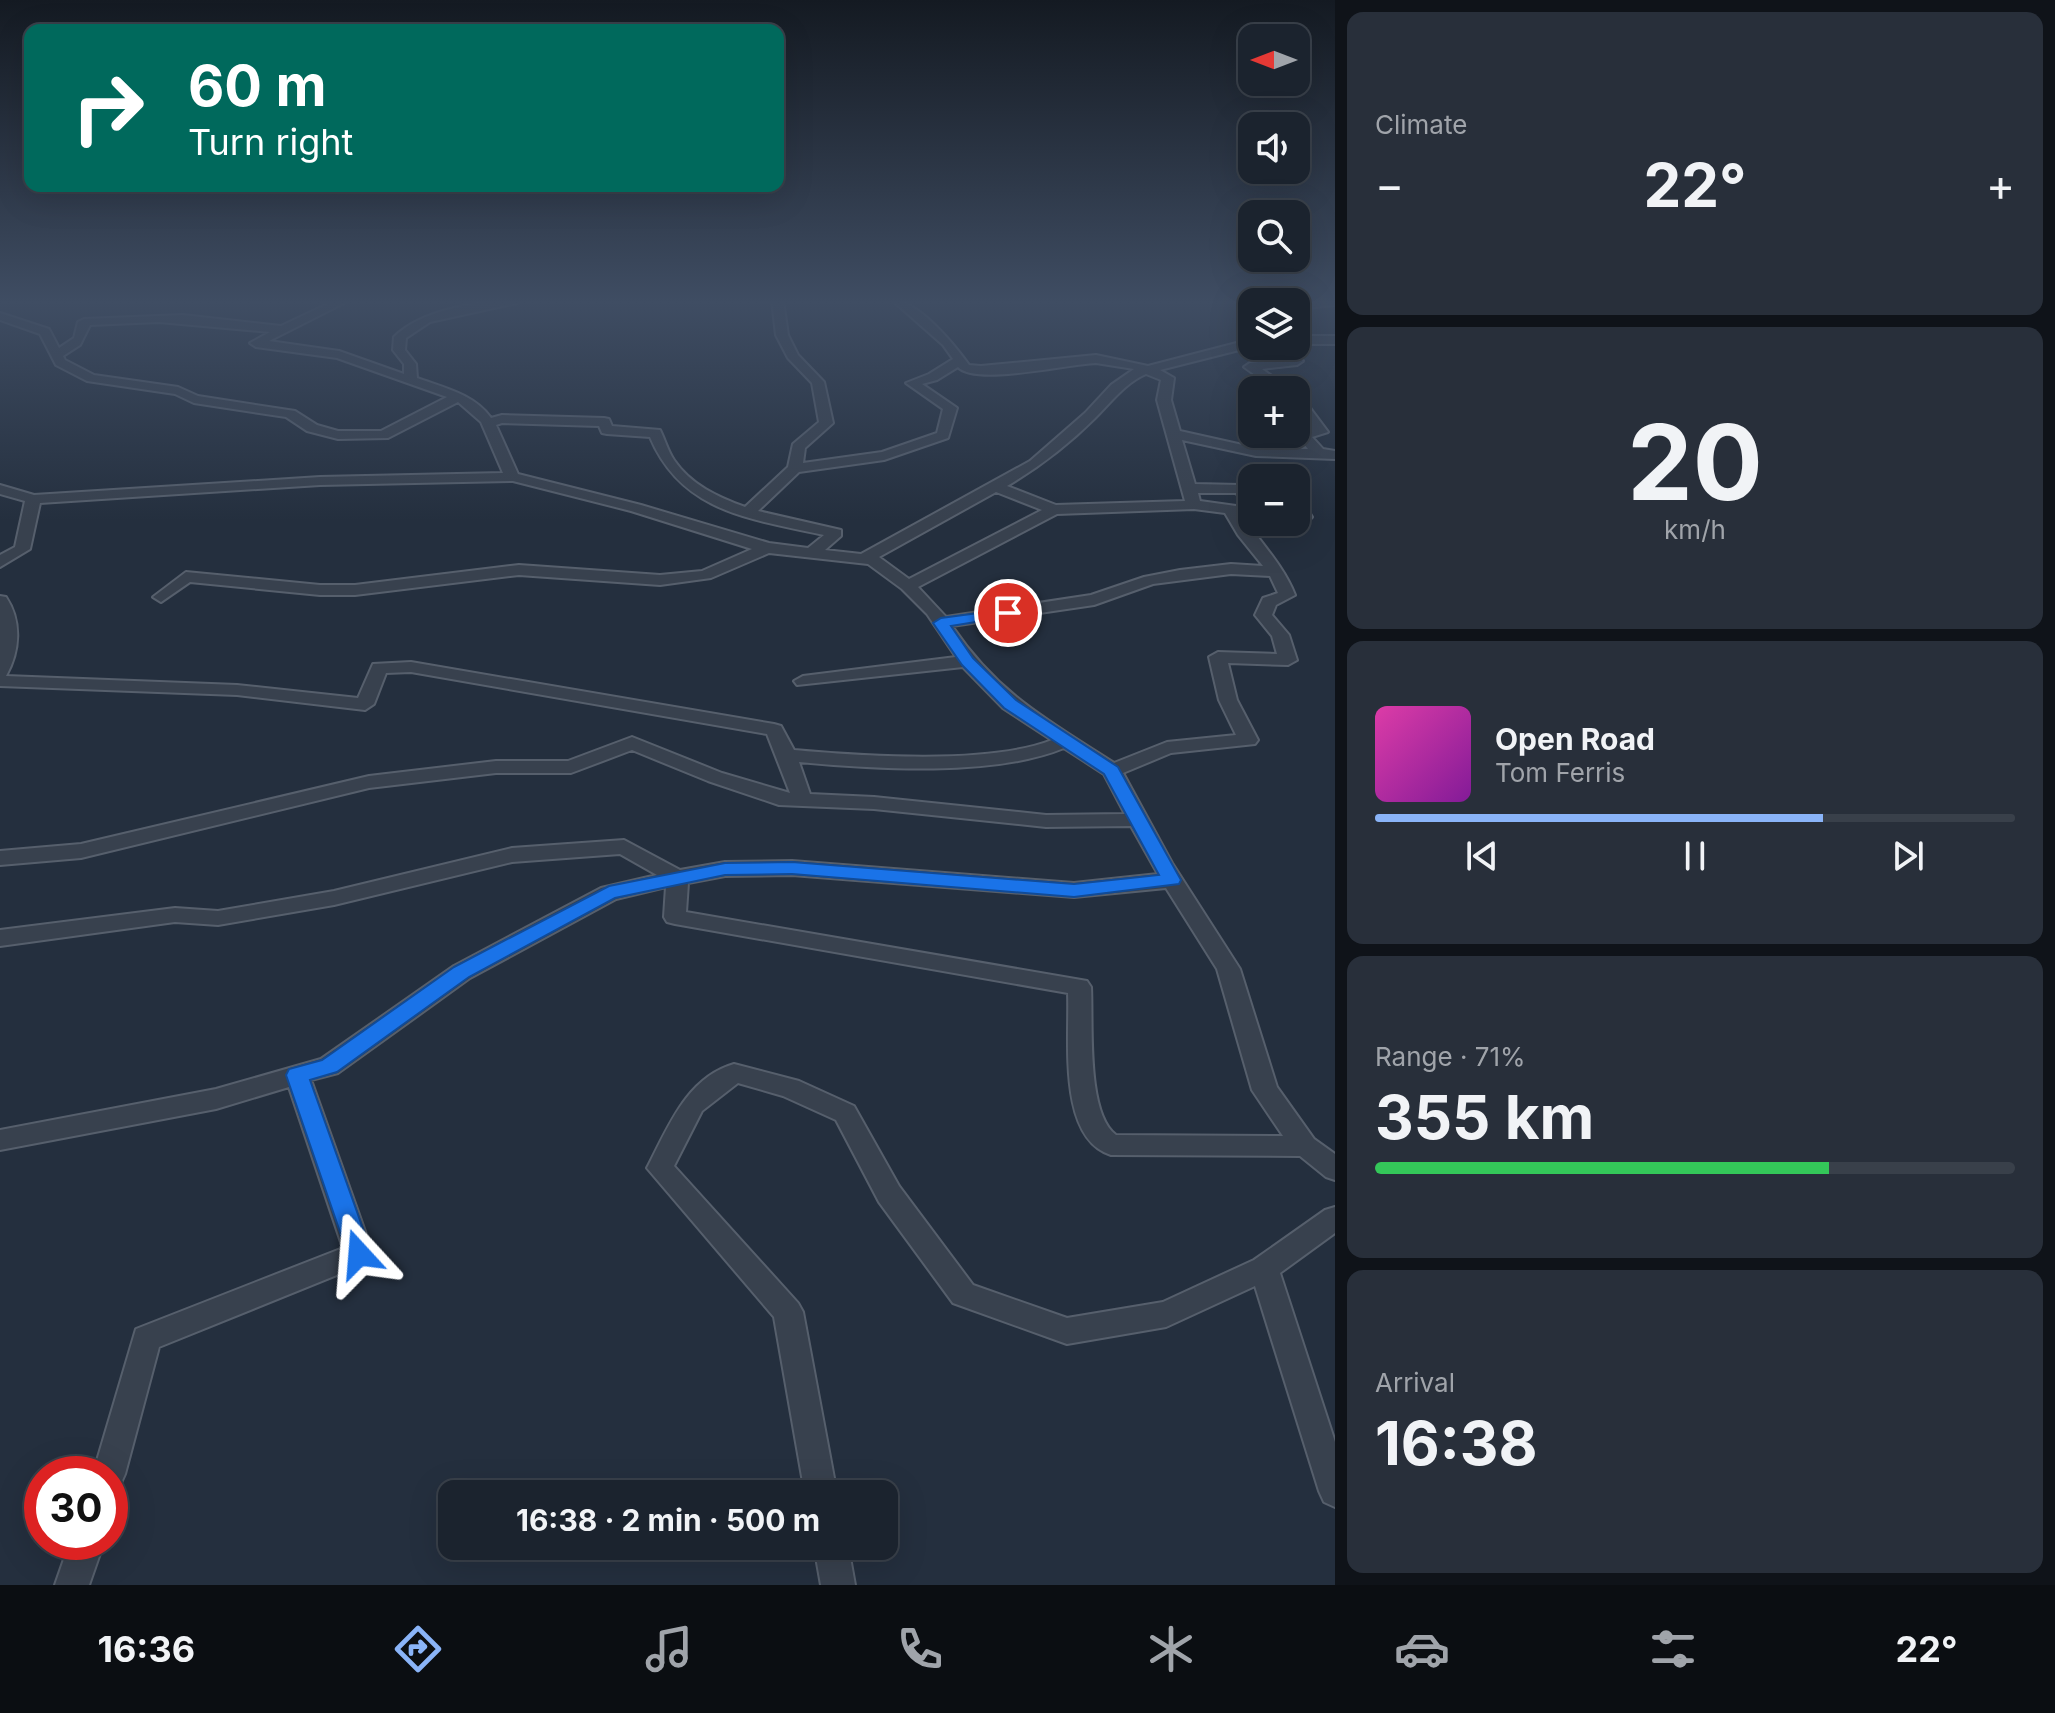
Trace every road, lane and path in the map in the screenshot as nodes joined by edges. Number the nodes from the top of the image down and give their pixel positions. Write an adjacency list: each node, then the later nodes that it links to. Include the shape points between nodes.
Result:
1 (83, 374): 9 (street, via 290,414 312,428 338,435 383,435)
2 (390, 374): 8 (street)
3 (411, 374): 8 (street)
4 (807, 374): 17 (street, via 818,382 826,423 798,447)
5 (938, 374): 17 (street, via 912,383 950,408 943,435 884,456)
6 (1135, 374): 19 (street, via 1035,464)
7 (1157, 374): 13 (street, via 1168,378 1164,400)
8 (411, 382): 9 (street)
9 (458, 397): 11 (street, via 475,405)
10 (1310, 417): 12 (street, via 1321,432)
11 (490, 422): 18 (street, via 500,461); 25 (street, via 604,422 607,430 655,433 669,463 688,484)
12 (1310, 433)
13 (1174, 434): 15 (street, via 1256,452); 22 (street)
14 (1310, 443): 15 (street)
15 (1319, 453): 16 (street)
16 (1335, 455)
17 (795, 468): 25 (street)
18 (513, 477): 23 (street, via 320,481); 26 (street, via 650,511)
19 (996, 487): 24 (street); 28 (street)
20 (0, 489): 23 (street)
21 (1238, 489): 22 (street)
22 (1192, 496): 24 (street); 30 (street, via 1231,509)
23 (33, 499): 29 (street, via 22,549)
24 (1054, 510): 31 (street)
25 (747, 513): 27 (street, via 836,533)
26 (767, 548): 27 (street); 32 (street, via 705,575 660,580 519,570 320,590 186,577)
27 (813, 552): 28 (street)
28 (864, 559): 31 (street)
29 (0, 562)
30 (1275, 571): 34 (street, via 1180,575 1094,600); 41 (street, via 1287,595 1269,602 1263,615 1280,635 1288,660 1218,657 1223,694 1248,740 1167,748)
31 (908, 586): 34 (street)
32 (161, 597)
33 (0, 601): 36 (street, via 9,644)
34 (941, 623): 35 (street)
35 (967, 661): 38 (street); 39 (street, via 1010,704)
36 (0, 672)
37 (0, 681): 40 (street, via 237,690 365,704 379,668 411,667 774,730)
38 (803, 681)
39 (1065, 741): 40 (street, via 1031,755 943,761); 41 (street)
40 (787, 755): 42 (street)
41 (1112, 771): 43 (street)
42 (802, 800): 43 (street, via 1046,821); 44 (street, via 779,799 632,743 571,767 496,767 369,782 81,851)
43 (1138, 820): 46 (street)
44 (0, 858)
45 (677, 878): 46 (street, via 725,869 792,868 1074,890); 47 (street, via 624,847 512,855 334,898 218,918 175,915); 48 (street, via 609,893 462,972 329,1066); 50 (street, via 675,917 1079,987 1090,1117 1097,1134 1111,1145)
46 (1172, 880): 50 (street, via 1228,969 1265,1090)
47 (0, 938)
48 (297, 1075): 49 (street, via 216,1099); 54 (street, via 359,1254 146,1338)
49 (0, 1140)
50 (1305, 1146): 51 (street)
51 (1335, 1169)
52 (1335, 1218): 53 (street)
53 (1264, 1269): 55 (street, via 1166,1314 1067,1331 963,1294 889,1194 845,1113 790,1088 734,1073 693,1104 660,1168 788,1312); 56 (street)
54 (114, 1456)
55 (818, 1480)
56 (1335, 1491)
57 (81, 1560): 59 (street)
58 (834, 1560): 60 (street)
59 (72, 1585)
60 (838, 1585)

